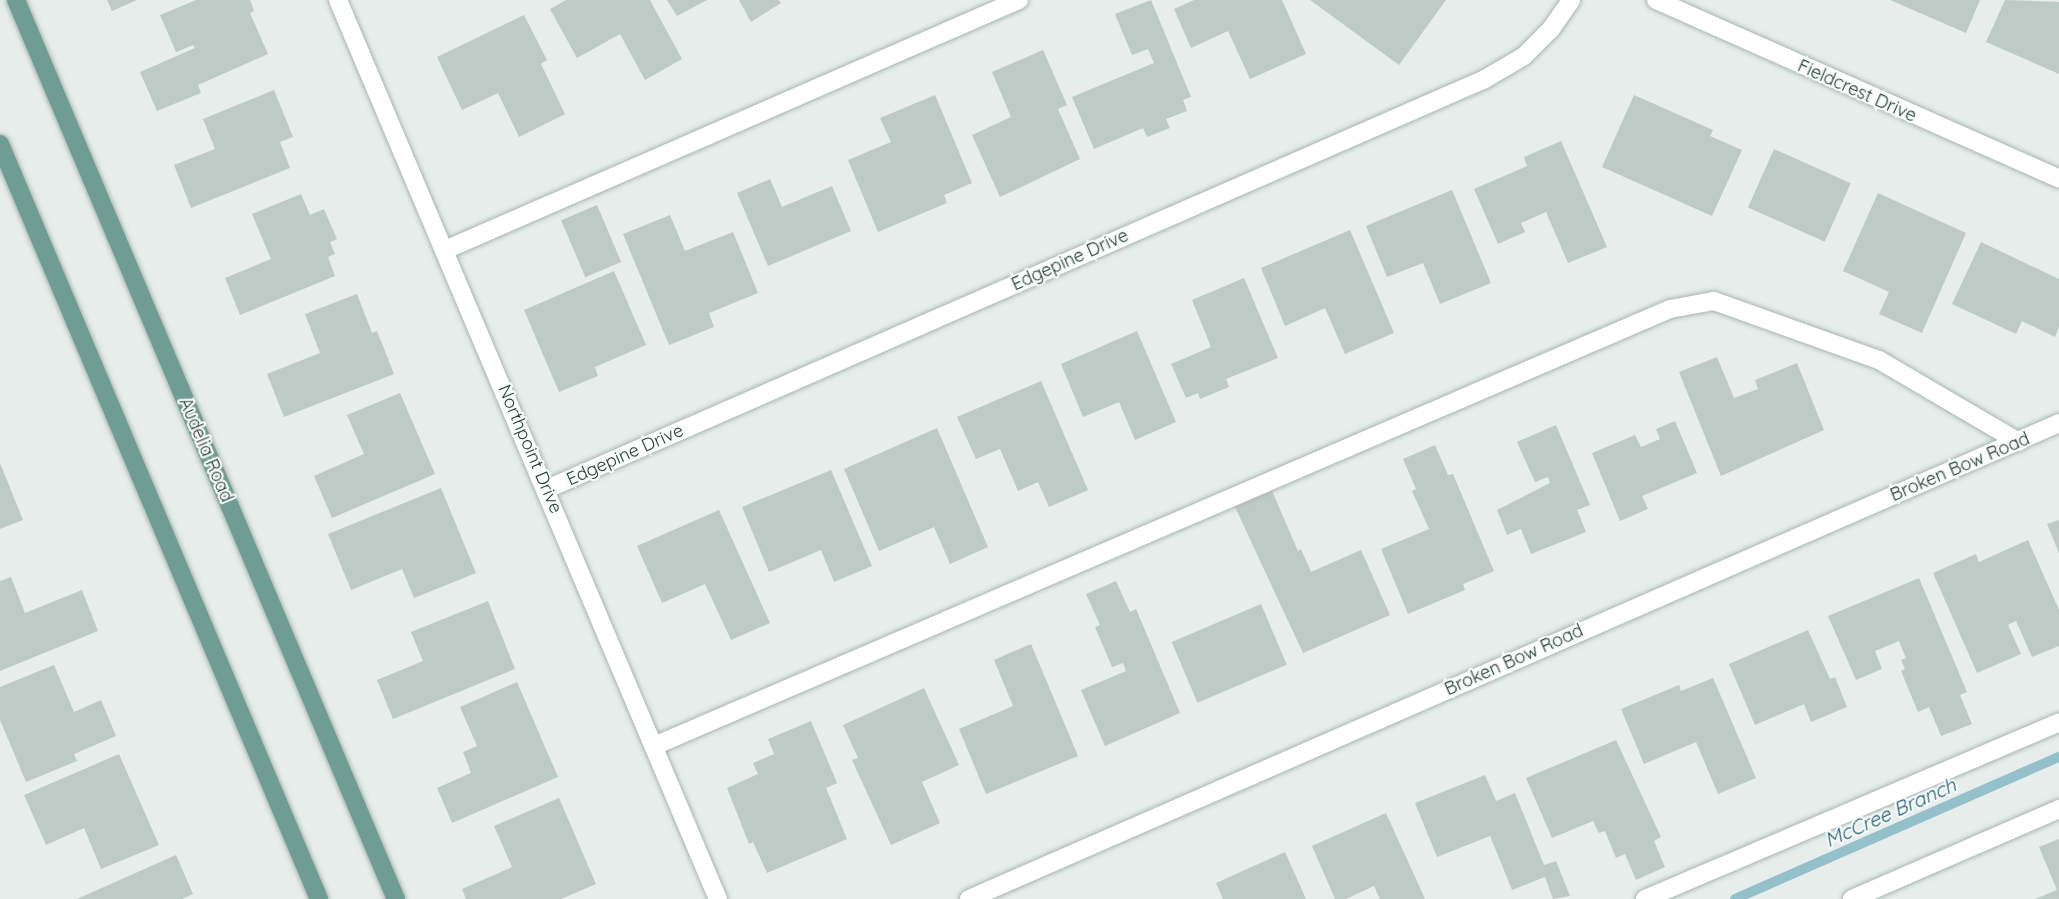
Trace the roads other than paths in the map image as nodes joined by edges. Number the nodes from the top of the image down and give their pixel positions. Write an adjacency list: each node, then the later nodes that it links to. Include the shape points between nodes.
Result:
1 (16, 0): 16 (main road, Audelia Road)
2 (338, 0): 8 (street, Northpoint Drive)
3 (1019, 0): 8 (street)
4 (1571, 0): 11 (street, Edgepine Drive, via 1551,29 1524,56 1485,78)
5 (1656, 0): 7 (street, Fieldcrest Drive)
6 (0, 144): 15 (main road)
7 (2059, 179)
8 (445, 250): 11 (street, Northpoint Drive)
9 (2059, 423): 10 (street, Broken Bow Road)
10 (2019, 442): 13 (street, via 1879,360 1713,301 1670,309); 18 (street, Broken Bow Road)
11 (547, 489): 13 (street, Northpoint Drive)
12 (2059, 722): 19 (street)
13 (654, 746): 17 (street, Northpoint Drive)
14 (2059, 809): 20 (street)
15 (319, 899)
16 (396, 899)
17 (718, 899)
18 (969, 899)
19 (1645, 899)
20 (1852, 899)

